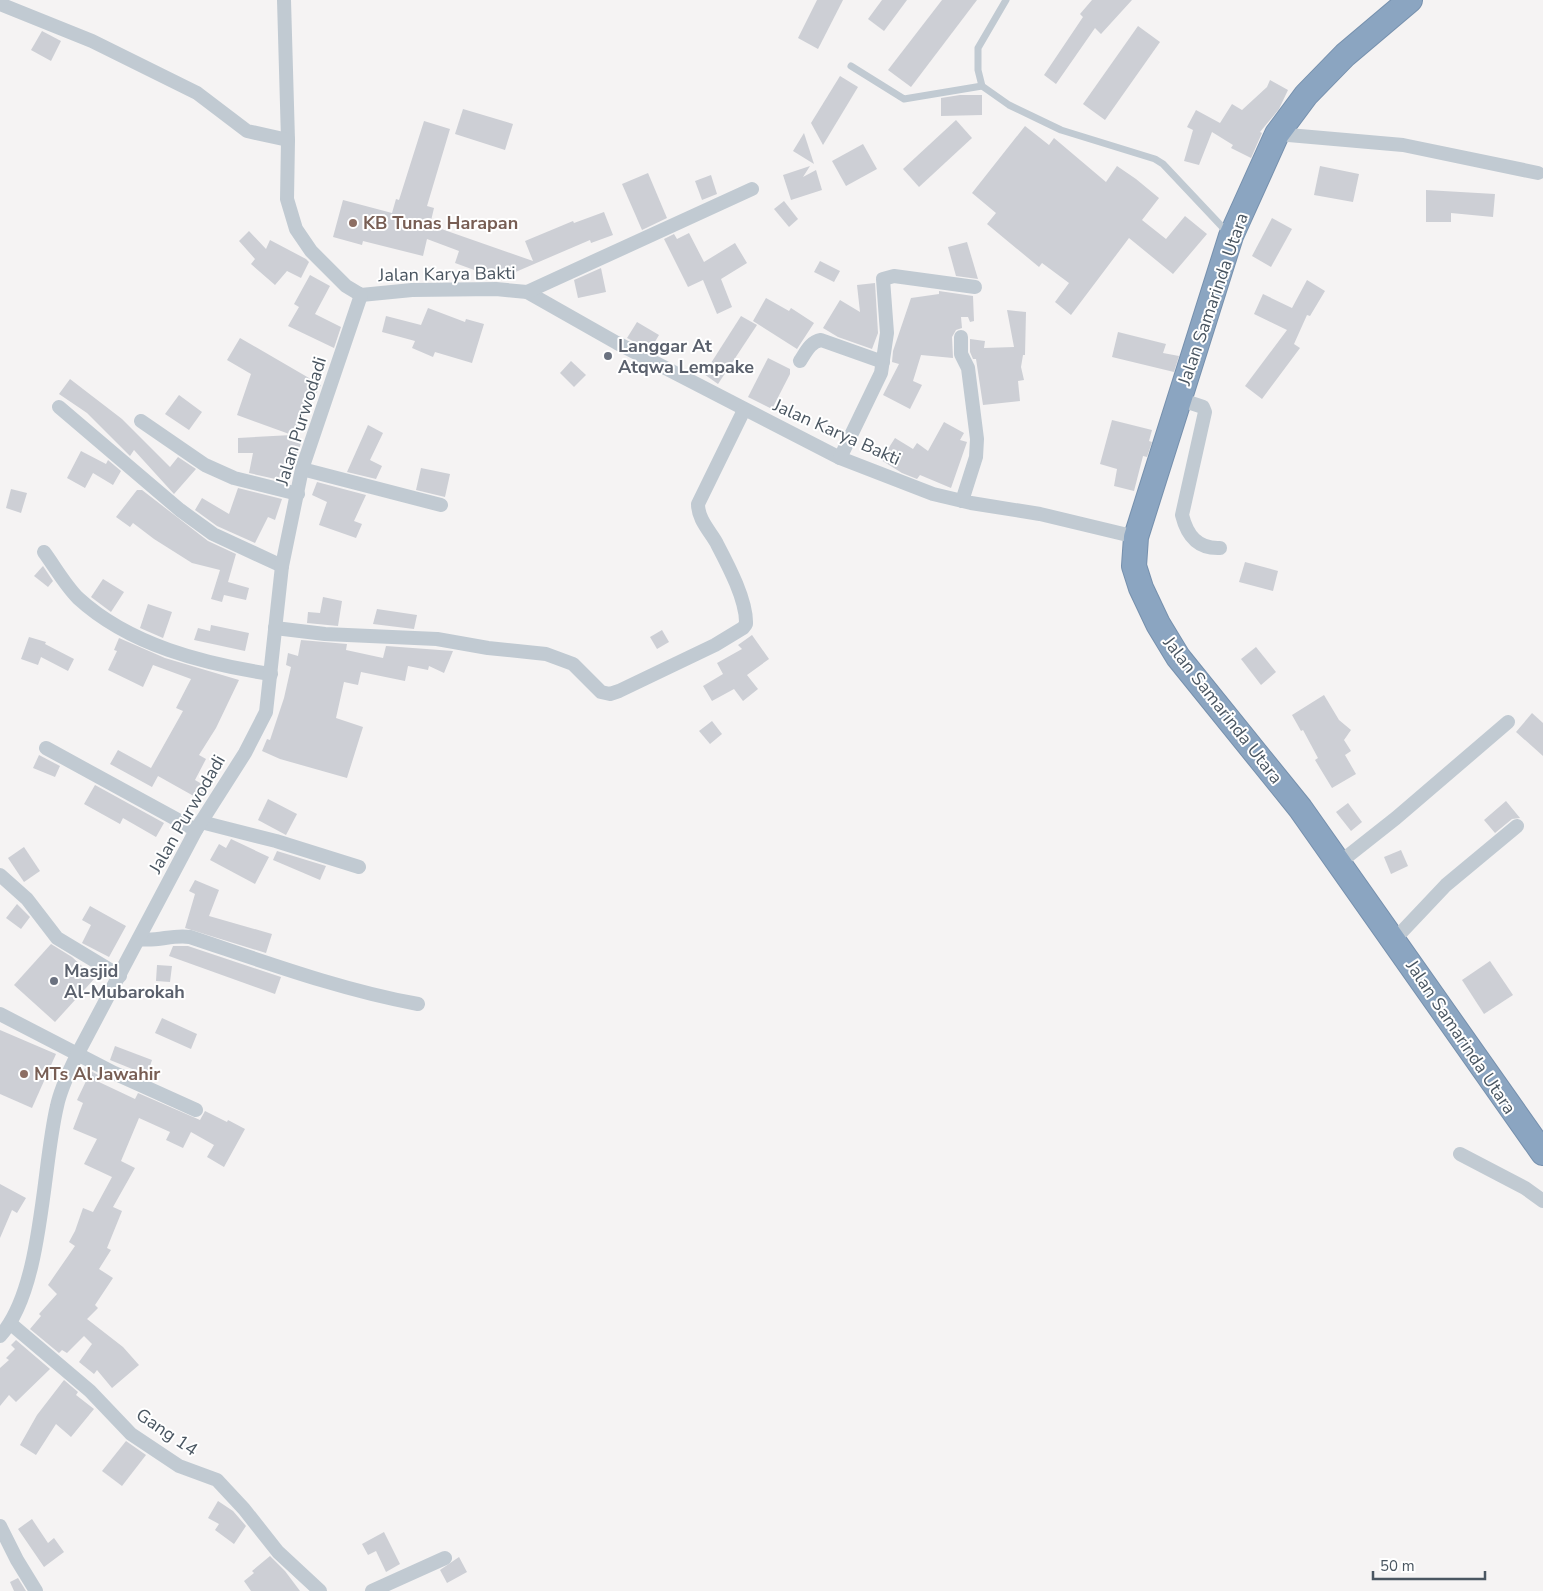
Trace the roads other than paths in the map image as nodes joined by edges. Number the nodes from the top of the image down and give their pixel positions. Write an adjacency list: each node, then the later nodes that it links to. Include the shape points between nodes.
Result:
1 (284, 0): 8 (street, Jalan Karya Bakti)
2 (1006, 0): 6 (lane, via 978,48)
3 (1410, 0): 7 (highway, Jalan Samarinda Utara, via 1345,55 1306,95)
4 (0, 4): 8 (street, via 92,41 197,92 247,131)
5 (851, 66): 6 (lane, via 904,98)
6 (982, 86): 11 (lane, via 1008,105 1062,130 1155,159)
7 (1277, 134): 9 (street, via 1403,145); 11 (highway, Jalan Samarinda Utara)
8 (288, 140): 14 (street, Jalan Karya Bakti, via 287,199 296,229 310,251 340,281)
9 (1538, 173)
10 (752, 189): 13 (street)
11 (1231, 236): 18 (highway, Jalan Samarinda Utara)
12 (974, 287): 17 (street, via 894,276 883,279 886,333)
13 (527, 292): 14 (street, Jalan Karya Bakti, via 412,290); 20 (street, Jalan Karya Bakti)
14 (361, 295): 23 (street, Jalan Purwodadi)
15 (960, 337): 25 (street, via 961,354 968,368 977,439 976,457)
16 (800, 361): 17 (street, via 810,346 821,340)
17 (883, 362): 22 (street, via 878,381)
18 (1179, 399): 27 (highway, Jalan Samarinda Utara); 28 (street, via 1202,407 1206,412 1182,515 1185,527 1191,537 1202,545)
19 (59, 407): 30 (street, via 206,529)
20 (744, 410): 22 (street, Jalan Karya Bakti); 31 (street, via 698,504 700,516 736,584 746,618 744,626 715,645 619,690 610,694 601,692 573,664 546,654 437,639 325,634)
21 (141, 421): 24 (street, via 205,465 234,478)
22 (840, 458): 25 (street, Jalan Karya Bakti, via 933,494)
23 (302, 469): 24 (street, Jalan Purwodadi); 26 (street)
24 (298, 494): 30 (street, Jalan Purwodadi)
25 (962, 501): 27 (street, Jalan Karya Bakti, via 1040,514)
26 (441, 505)
27 (1136, 537): 37 (highway, Jalan Samarinda Utara, via 1134,566 1141,588 1178,657 1300,808)
28 (1220, 548)
29 (44, 552): 32 (street, via 71,590 118,628 195,658)
30 (282, 566): 31 (street, Jalan Purwodadi)
31 (276, 628): 32 (street, Jalan Purwodadi)
32 (271, 674): 35 (street, Jalan Purwodadi, via 262,721)
33 (1508, 722): 37 (street)
34 (46, 748): 35 (street)
35 (199, 826): 38 (street, via 276,841); 40 (street, Jalan Purwodadi)
36 (1517, 826): 41 (street, via 1446,885)
37 (1339, 863): 41 (highway, Jalan Samarinda Utara)
38 (359, 866)
39 (0, 875): 42 (street, via 27,899 56,938)
40 (139, 939): 42 (street, Jalan Purwodadi); 43 (street, via 152,941 190,937 304,974)
41 (1394, 940): 47 (highway, Jalan Samarinda Utara)
42 (120, 976): 45 (street, Jalan Purwodadi)
43 (418, 1004)
44 (0, 1014): 45 (street)
45 (78, 1053): 46 (street); 50 (street, Jalan Purwodadi, via 57,1105 38,1231 24,1292)
46 (196, 1110)
47 (1543, 1153)
48 (1460, 1154): 49 (street, via 1525,1188)
49 (1543, 1202)
50 (11, 1324): 51 (street, Jalan Purwodadi); 55 (street, Gang 14, via 90,1391 131,1434 184,1469 217,1480 278,1552)
51 (0, 1336)
52 (0, 1526): 54 (street)
53 (445, 1558): 56 (street)
54 (36, 1591)
55 (320, 1591)
56 (372, 1591)

